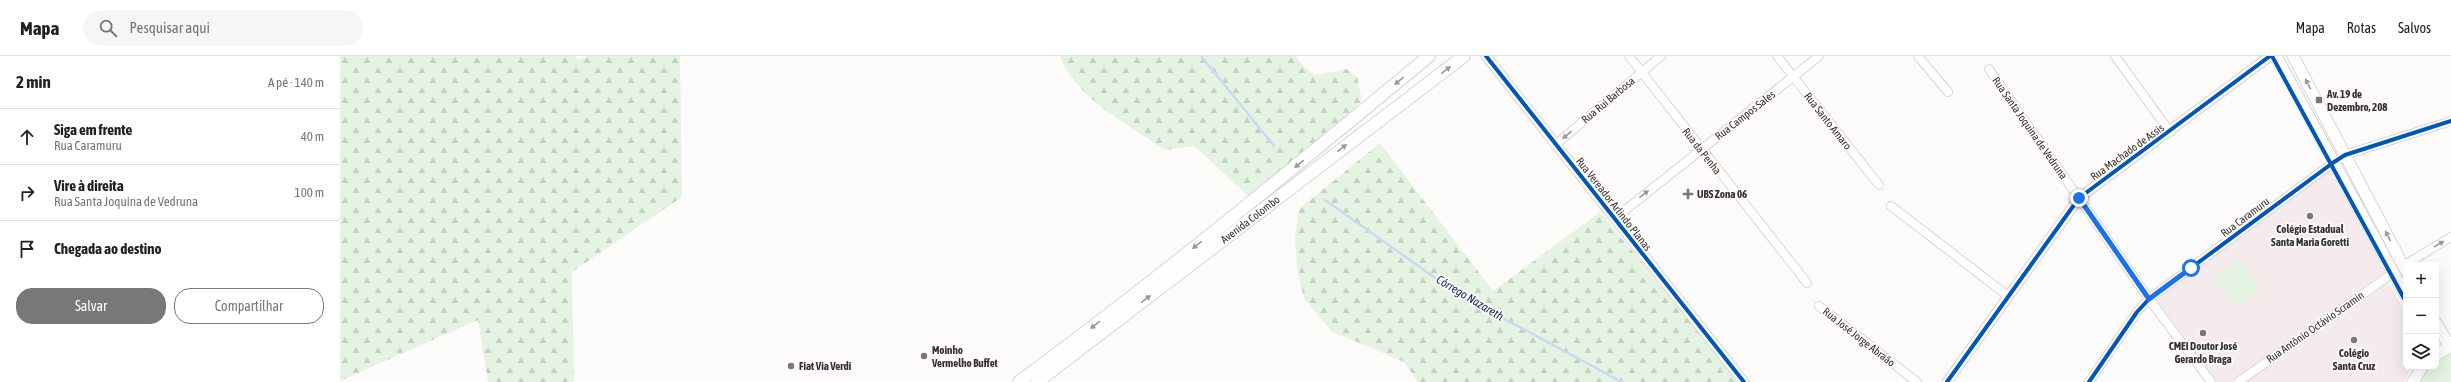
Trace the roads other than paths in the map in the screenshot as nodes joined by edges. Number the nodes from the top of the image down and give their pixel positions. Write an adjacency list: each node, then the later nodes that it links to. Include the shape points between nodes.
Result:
1 (1429, 56): 40 (main road, Avenida Colombo, one-way to 40, via 1282,178)
2 (1464, 56): 41 (main road, Avenida Colombo, one-way to 2)
3 (1486, 56): 19 (street, Rua Vereador Arlindo Planas)
4 (1629, 56): 14 (street, Rua da Penha)
5 (1662, 56): 14 (street, Rua Rui Barbosa)
6 (1777, 56): 15 (street, Rua Santo Amaro)
7 (1820, 56): 15 (street, Rua Campos Sales)
8 (1918, 56): 16 (street)
9 (2115, 56): 18 (street)
10 (2270, 56): 18 (street, Rua Machado de Assis)
11 (2276, 56): 22 (main road)
12 (2293, 56): 21 (main road, one-way to 12)
13 (1989, 69): 24 (street, Rua Santa Joquina de Vedruna)
14 (1641, 72): 19 (street, Rua Rui Barbosa, one-way to 19); 20 (street, Rua da Penha)
15 (1794, 76): 20 (street, Rua Campos Sales); 23 (street, Rua Santo Amaro)
16 (1948, 92)
17 (2451, 121): 21 (street, Rua Caramuru)
18 (2170, 132): 24 (street, Rua Machado de Assis)
19 (1555, 144): 26 (street, Rua Vereador Arlindo Planas)
20 (1701, 149): 26 (street, Rua Campos Sales, one-way to 20); 31 (street, Rua da Penha)
21 (2345, 155): 22 (street, Rua Caramuru); 29 (main road, one-way to 21)
22 (2334, 162): 30 (main road); 34 (street, Rua Caramuru)
23 (1879, 185)
24 (2079, 198): 33 (street, Rua Machado de Assis); 34 (street, Rua Santa Joquina de Vedruna)
25 (1891, 206): 33 (street)
26 (1614, 219): 42 (street, Rua Vereador Arlindo Planas)
27 (2451, 237): 28 (street, one-way to 27)
28 (2414, 262)
29 (2403, 264)
30 (2393, 273): 32 (main road); 47 (street, Rua Antônio Octávio Scramin)
31 (1807, 283)
32 (2403, 291)
33 (2008, 296): 44 (street, Rua Machado de Assis)
34 (2149, 299): 45 (street, Rua Caramuru, via 2137,312); 46 (street, Rua Santa Joquina de Vedruna)
35 (1819, 306): 43 (street, Rua José Jorge Abraão)
36 (2439, 328): 37 (main road)
37 (2450, 346): 38 (main road)
38 (2439, 353)
39 (2420, 370): 48 (main road)
40 (1019, 382)
41 (1037, 382)
42 (1744, 382)
43 (1917, 382)
44 (1947, 382)
45 (2089, 382)
46 (2211, 382)
47 (2238, 382)
48 (2413, 382)

